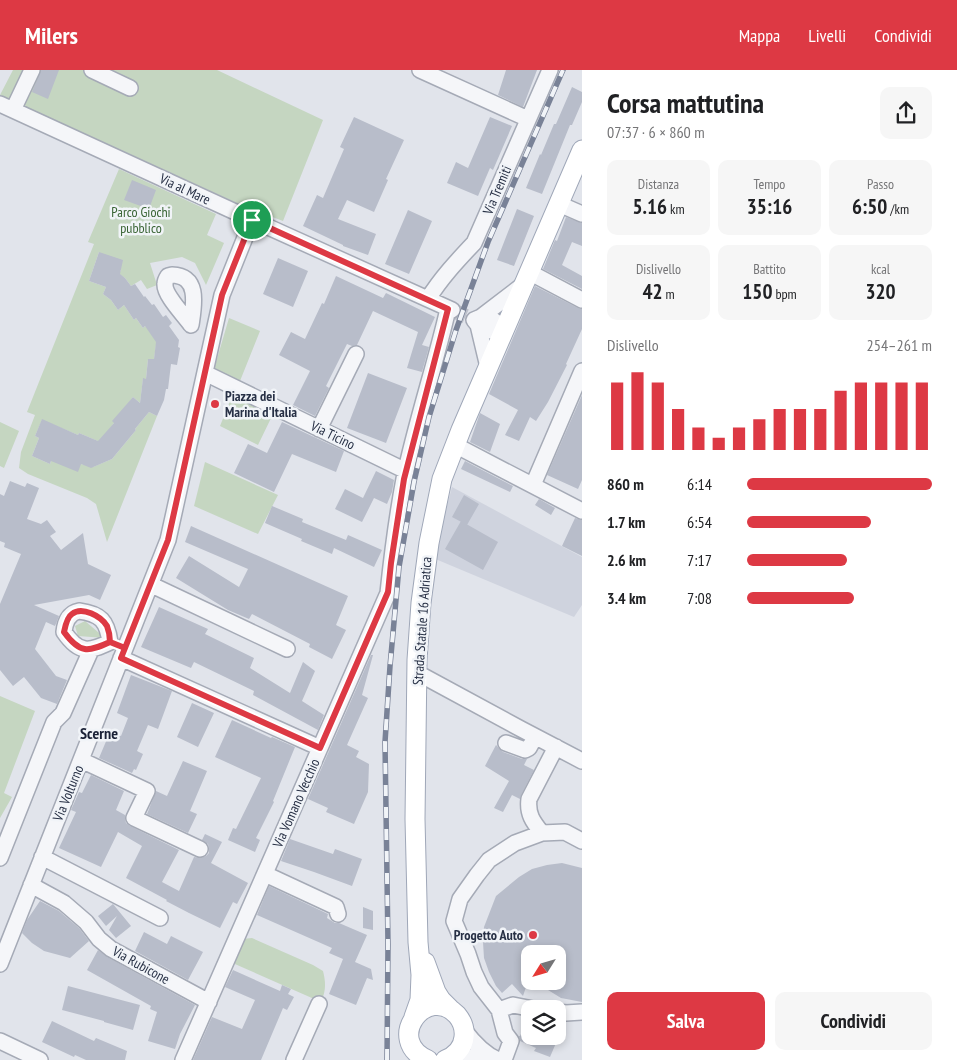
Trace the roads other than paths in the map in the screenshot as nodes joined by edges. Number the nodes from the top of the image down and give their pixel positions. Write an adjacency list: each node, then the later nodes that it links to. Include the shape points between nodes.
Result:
1 (32, 70): 6 (street)
2 (92, 70): 5 (street)
3 (420, 70): 7 (street)
4 (550, 70): 7 (street, Via Tremiti)
5 (130, 88)
6 (7, 107): 11 (street, Via al Mare)
7 (528, 119): 13 (street, Via Tremiti, via 474,243 437,284)
8 (582, 150): 9 (main road, Strada Statale 16 Adriatica)
9 (559, 204): 10 (street); 12 (main road, Strada Statale 16 Adriatica)
10 (582, 214)
11 (252, 220): 13 (street, Via al Mare); 21 (street, Via Volturno, via 222,295)
12 (526, 278): 14 (street); 16 (street); 17 (main road, Strada Statale 16 Adriatica)
13 (428, 299): 15 (street, Via al Mare)
14 (582, 300)
15 (450, 310): 24 (street, Via Vomano Vecchio)
16 (479, 321): 17 (street, via 489,318); 19 (street)
17 (504, 330): 19 (main road, Strada Statale 16 Adriatica)
18 (356, 354): 22 (street)
19 (488, 367): 23 (main road, Strada Statale 16 Adriatica)
20 (582, 371): 25 (street)
21 (205, 373): 22 (street, Via Ticino); 31 (street, Via Volturno, via 168,540)
22 (319, 429): 24 (street, Via Ticino)
23 (455, 445): 25 (street); 32 (main road, Strada Statale 16 Adriatica, via 442,479 429,543 421,603)
24 (406, 471): 36 (street, Via Vomano Vecchio, via 388,592)
25 (532, 485): 26 (street)
26 (582, 511)
27 (156, 588): 30 (street)
28 (110, 642): 29 (street); 29 (street, via 105,623 95,614 74,612 64,632 80,648); 31 (street)
29 (91, 650): 43 (street, via 63,713 54,722)
30 (287, 650)
31 (123, 653): 36 (street); 37 (street, Via Volturno)
32 (417, 676): 33 (street, via 425,677); 48 (main road, Strada Statale 16 Adriatica, via 415,819)
33 (535, 737): 34 (street, via 530,748 524,750); 35 (street)
34 (506, 743)
35 (556, 747): 38 (street); 39 (street, via 529,799 531,819)
36 (320, 748): 44 (street, Via Vomano Vecchio)
37 (81, 760): 41 (street, via 147,791 134,818); 42 (street, Via Volturno)
38 (582, 761)
39 (542, 833): 40 (street, via 564,832); 54 (street, via 515,843 489,860 460,899 454,921 474,972)
40 (582, 841)
41 (200, 849)
42 (42, 857): 45 (street, Via Volturno); 47 (street)
43 (0, 858)
44 (265, 874): 46 (street, via 336,907); 50 (street, Via Vomano Vecchio)
45 (31, 885): 49 (street, Via Volturno); 50 (street, Via Rubicone, via 64,903 111,949)
46 (338, 914)
47 (160, 918)
48 (418, 942): 53 (main road, Strada Statale 16 Adriatica, via 436,992); 57 (main road, Strada Statale 16 Adriatica, via 420,1000)
49 (0, 964)
50 (209, 1002): 64 (street, Via Vomano Vecchio)
51 (319, 1004): 65 (street)
52 (521, 1006): 54 (street, via 513,1004)
53 (450, 1010): 57 (main road, via 434,1006 419,1011); 58 (main road, Strada Statale 16 Adriatica, via 459,1018)
54 (499, 1010): 62 (street, via 505,1033 511,1041)
55 (582, 1012): 56 (street)
56 (566, 1013)
57 (414, 1017): 60 (main road, Strada Statale 16 Adriatica, via 408,1036)
58 (464, 1030): 61 (main road, via 462,1044); 62 (street, via 477,1046)
59 (0, 1042): 63 (street)
60 (411, 1052): 66 (main road)
61 (449, 1058): 62 (street)
62 (498, 1059)
63 (40, 1060)
64 (183, 1060)
65 (294, 1060)
66 (428, 1060)

